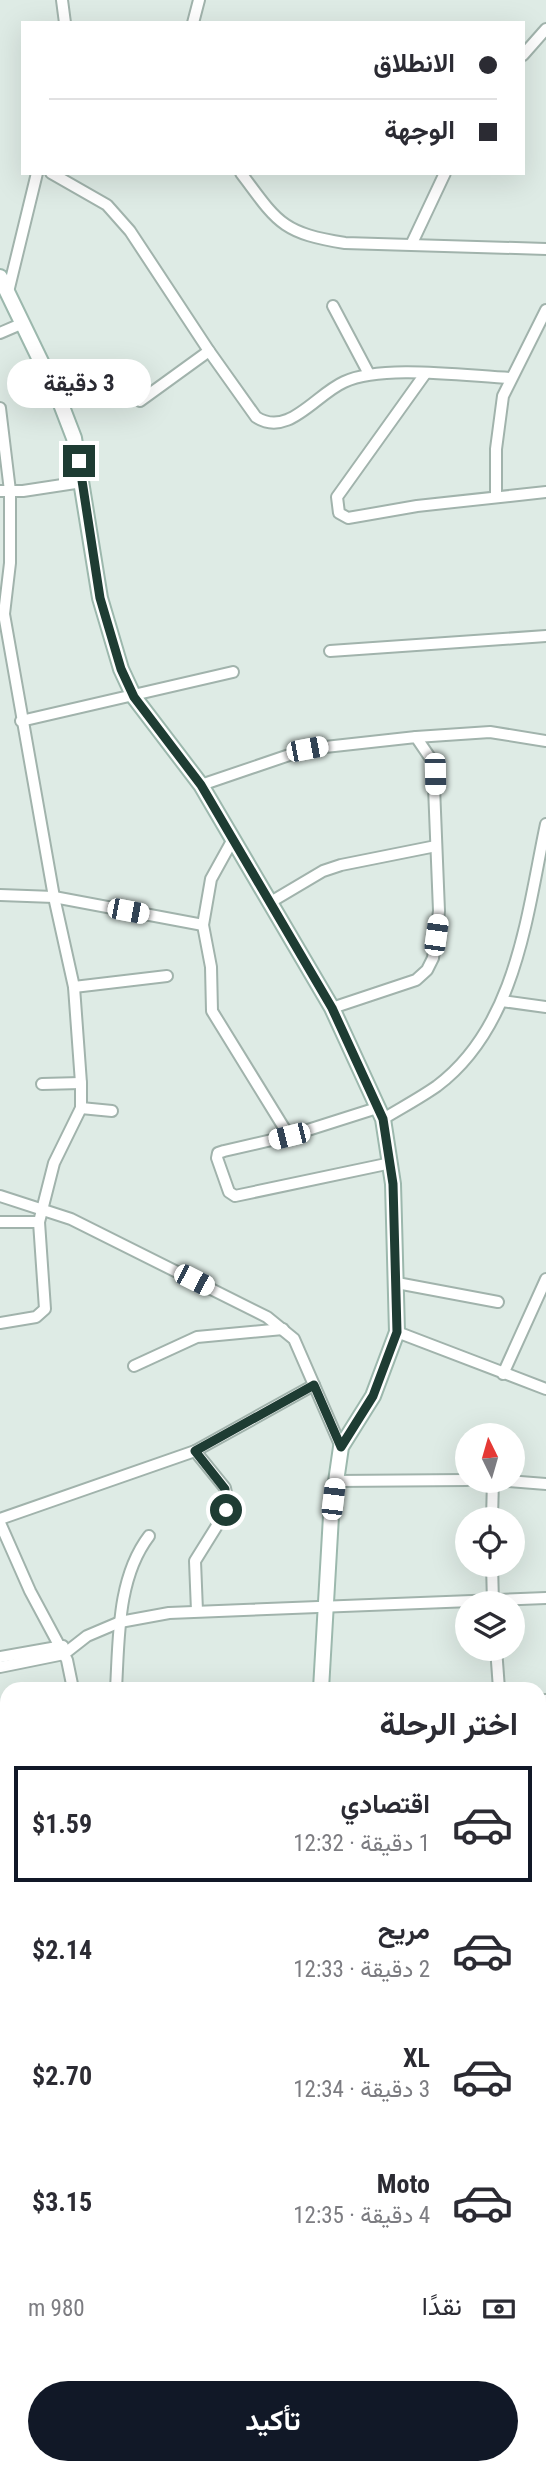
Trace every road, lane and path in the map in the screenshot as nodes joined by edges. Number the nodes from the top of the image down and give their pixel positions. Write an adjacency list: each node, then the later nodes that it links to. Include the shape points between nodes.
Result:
1 (62, 0): 3 (street)
2 (199, 0): 4 (street)
3 (65, 21)
4 (194, 21)
5 (546, 29): 6 (street)
6 (525, 53)
7 (37, 175): 14 (street)
8 (54, 175): 19 (street, via 107,205 130,231)
9 (242, 175): 11 (street, via 274,218 300,234 345,243)
10 (444, 175): 11 (street)
11 (412, 243): 12 (street)
12 (546, 249)
13 (0, 277): 14 (street)
14 (8, 292): 17 (street)
15 (333, 306): 20 (street)
16 (546, 310): 22 (street)
17 (21, 324): 18 (street); 25 (street, via 67,417)
18 (0, 333)
19 (209, 351): 20 (street, via 256,417 267,424 289,420 332,388); 23 (street)
20 (369, 374): 21 (street)
21 (425, 374): 22 (street); 28 (street, via 337,497 339,513 348,518)
22 (509, 378): 28 (street, via 498,422)
23 (140, 401)
24 (0, 408): 26 (street)
25 (82, 482): 26 (street); 33 (street, via 108,631)
26 (5, 491): 29 (street, via 10,563)
27 (546, 492): 28 (street)
28 (496, 496)
29 (2, 614): 34 (street)
30 (546, 636): 31 (street)
31 (330, 651)
32 (233, 672): 33 (street)
33 (134, 697): 34 (street); 37 (street)
34 (22, 721): 42 (street)
35 (416, 737): 36 (street, via 491,732); 37 (street, via 307,749); 40 (street, via 433,762)
36 (546, 741)
37 (201, 785): 39 (street)
38 (546, 824): 47 (street)
39 (232, 841): 43 (street); 44 (street, via 211,879)
40 (436, 846): 43 (street, via 332,868); 49 (street, via 439,911 427,970 416,980)
41 (0, 895): 42 (street)
42 (54, 897): 44 (street); 46 (street)
43 (269, 904): 49 (street)
44 (203, 925): 55 (street, via 211,967 212,1011)
45 (167, 976): 46 (street)
46 (74, 987): 50 (street)
47 (502, 1001): 48 (street); 54 (street, via 485,1033 452,1073 437,1086)
48 (546, 1007)
49 (332, 1008): 54 (street)
50 (81, 1083): 51 (street); 52 (street)
51 (42, 1084)
52 (81, 1108): 53 (street); 58 (street, via 54,1163)
53 (112, 1111)
54 (380, 1114): 55 (street); 56 (street)
55 (289, 1136): 56 (street, via 218,1153 231,1195)
56 (391, 1163): 62 (street)
57 (0, 1196): 58 (street)
58 (43, 1208): 60 (street); 65 (street, via 194,1280)
59 (0, 1222): 60 (street)
60 (39, 1222): 64 (street, via 45,1309 36,1317)
61 (546, 1279): 68 (street)
62 (397, 1283): 63 (street); 66 (street)
63 (498, 1302)
64 (0, 1323)
65 (283, 1329): 67 (street, via 197,1338); 69 (street, via 294,1339)
66 (397, 1332): 68 (street); 71 (street, via 373,1396)
67 (134, 1366)
68 (503, 1374): 70 (street)
69 (314, 1385): 71 (street); 72 (street)
70 (546, 1389)
71 (341, 1447): 74 (street)
72 (195, 1451): 77 (street); 83 (street, via 228,1497 223,1516 195,1561)
73 (455, 1480): 74 (street)
74 (335, 1481): 82 (street)
75 (525, 1482): 76 (street)
76 (546, 1483)
77 (0, 1521): 85 (street)
78 (149, 1536): 84 (street, via 132,1561)
79 (546, 1598): 80 (street)
80 (525, 1599)
81 (455, 1602): 82 (street)
82 (324, 1607): 83 (street); 91 (street)
83 (197, 1611): 84 (street)
84 (120, 1622): 85 (street); 90 (street)
85 (62, 1650): 86 (street); 88 (street); 89 (street)
86 (0, 1657)
87 (497, 1661): 92 (street)
88 (0, 1667)
89 (71, 1682)
90 (116, 1682)
91 (321, 1682)
92 (498, 1682)

